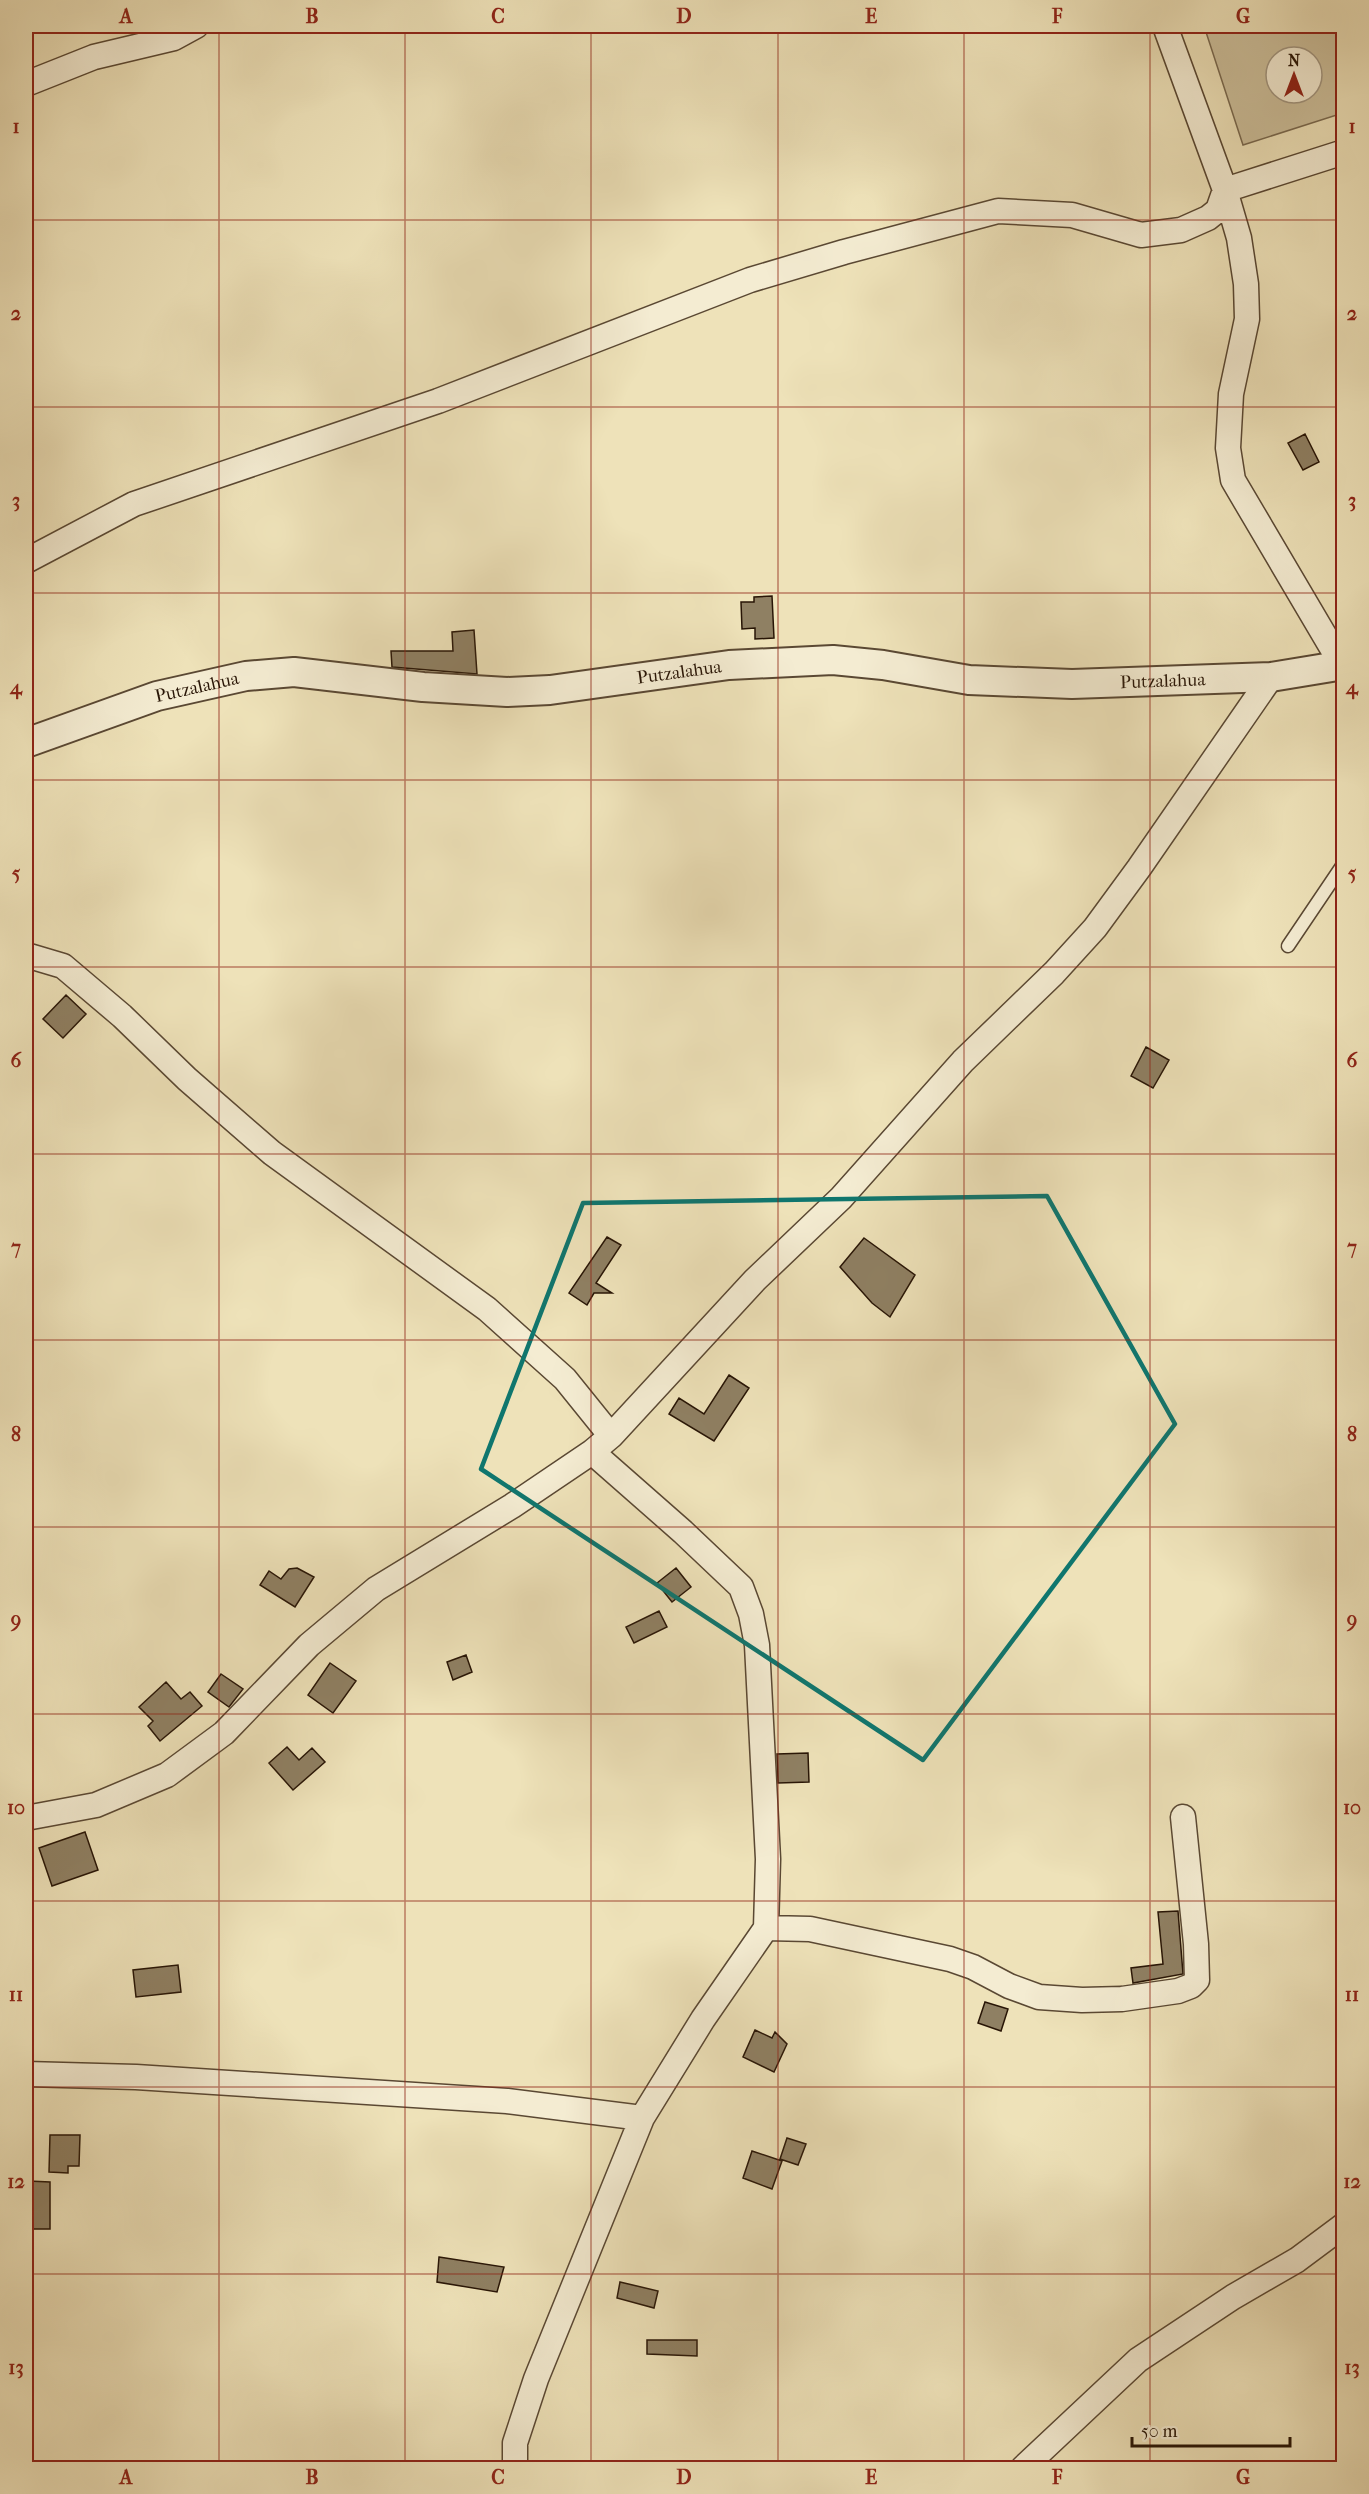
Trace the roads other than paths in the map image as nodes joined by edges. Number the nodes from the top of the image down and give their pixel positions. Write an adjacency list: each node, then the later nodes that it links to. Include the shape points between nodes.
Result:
1 (196, 26): 3 (street, via 174,38 94,57)
2 (1165, 26): 5 (street)
3 (26, 84)
4 (1344, 152): 5 (street)
5 (1225, 190): 6 (street, via 1218,210 1181,230 1141,235 1072,215 998,211 750,280 438,401 135,504); 7 (street, via 1239,238 1247,307 1231,394 1228,448 1233,480)
6 (26, 561)
7 (1343, 665): 8 (street, Putzalahua)
8 (1271, 676): 9 (street, Putzalahua, via 1072,684 969,680 833,660 729,665 549,690 507,692 294,672 246,675 157,696); 13 (street, via 1095,928 963,1061 841,1198 755,1280)
9 (26, 743)
10 (1344, 862): 11 (lane)
11 (1288, 946)
12 (26, 955): 13 (street, via 63,966 272,1153 487,1309 565,1379)
13 (611, 1436): 14 (street)
14 (592, 1452): 16 (street, via 376,1589 309,1645 224,1733 167,1775 96,1805); 17 (street, via 741,1587 751,1614 757,1645 768,1858)
15 (1183, 1817): 17 (street, via 1197,1980 1178,1991 1112,1999 1039,1997 950,1959 810,1929)
16 (26, 1818)
17 (766, 1928): 19 (street, via 703,2019)
18 (26, 2074): 19 (street, via 136,2076 507,2101)
19 (642, 2118): 21 (street, via 536,2379 515,2443)
20 (1344, 2225): 22 (street, via 1297,2260 1138,2360)
21 (514, 2469)
22 (1023, 2469)

